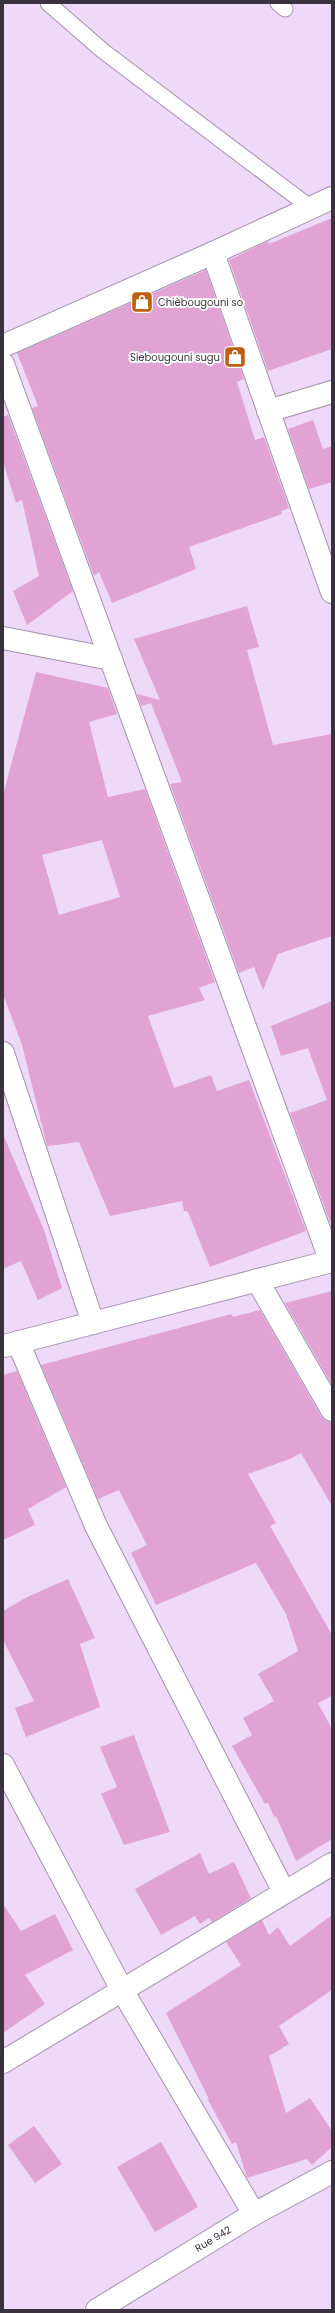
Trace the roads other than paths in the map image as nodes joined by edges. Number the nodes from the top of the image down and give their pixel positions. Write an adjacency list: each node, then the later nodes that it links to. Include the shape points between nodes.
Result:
1 (48, 3): 3 (lane, via 103,51)
2 (332, 198): 3 (street)
3 (311, 208): 4 (street)
4 (214, 254): 5 (street); 8 (street)
5 (3, 346)
6 (3, 364): 11 (street)
7 (332, 392): 8 (street)
8 (268, 410): 9 (street)
9 (332, 592)
10 (3, 638): 11 (street)
11 (111, 659): 13 (street)
12 (3, 1053): 15 (street)
13 (332, 1261): 14 (street)
14 (257, 1280): 15 (street); 17 (street)
15 (93, 1323): 16 (street)
16 (10, 1344): 20 (street, via 96,1526)
17 (332, 1410)
18 (3, 1764): 21 (street)
19 (332, 1864): 20 (street)
20 (284, 1892): 21 (street)
21 (122, 1990): 22 (street); 24 (street)
22 (3, 2062)
23 (332, 2172): 24 (street, Rue 942)
24 (254, 2214): 25 (street, Rue 942)
25 (97, 2310)

